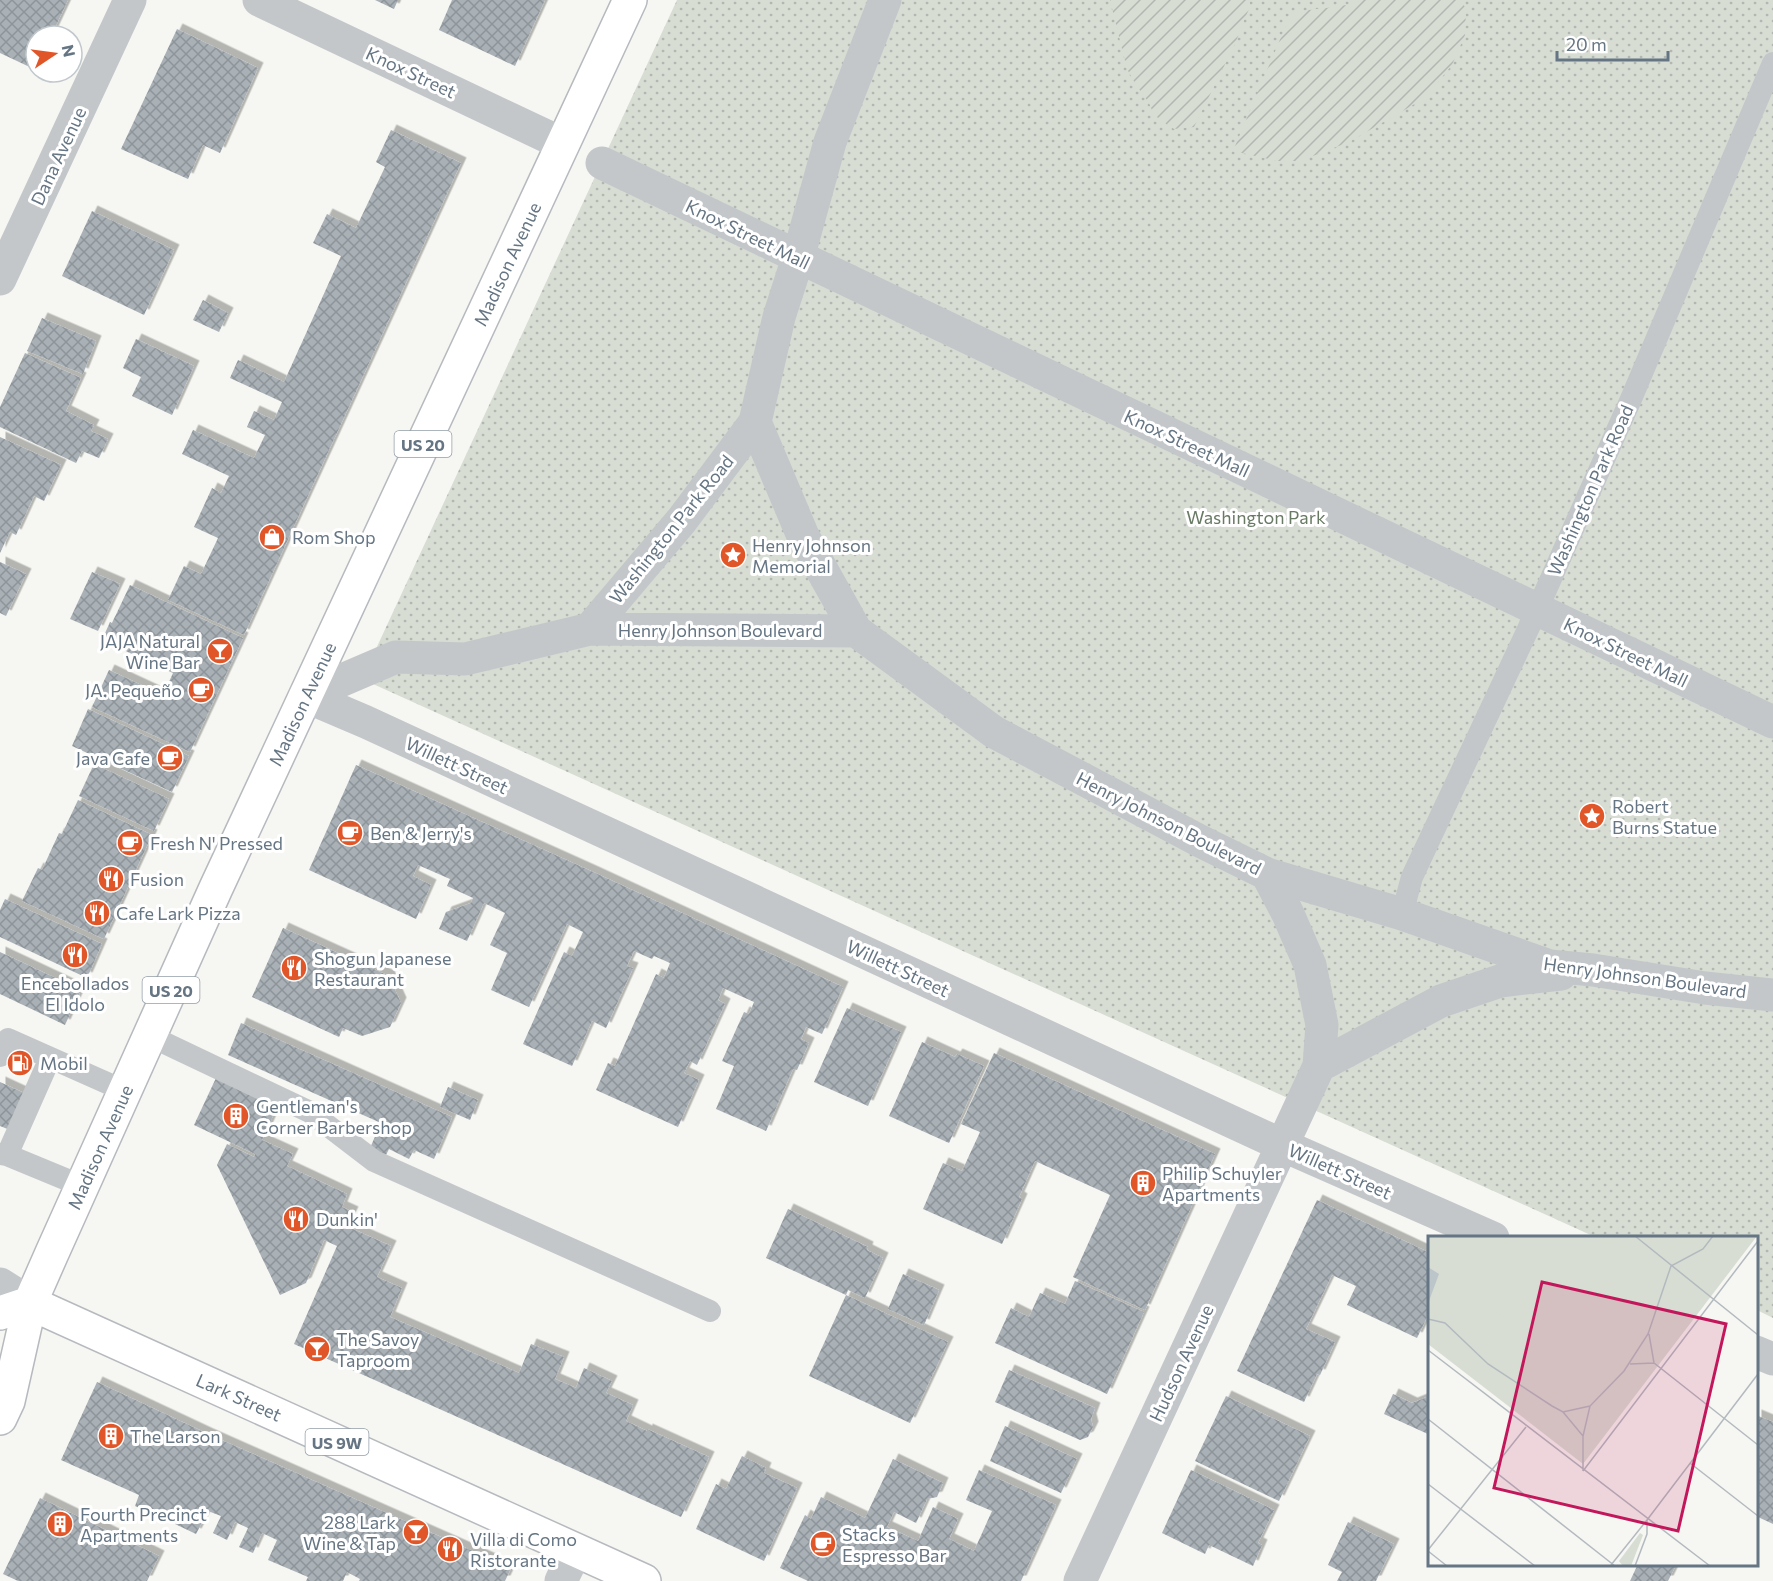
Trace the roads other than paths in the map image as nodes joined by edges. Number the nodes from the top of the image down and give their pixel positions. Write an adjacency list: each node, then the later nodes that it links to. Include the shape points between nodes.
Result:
1 (130, 0): 9 (street, Dana Avenue)
2 (259, 0): 6 (street, Knox Street)
3 (630, 0): 6 (main road, Madison Avenue / US 20)
4 (885, 0): 8 (street, Washington Park Road, via 830,142)
5 (1773, 63): 11 (lane, Washington Park Road)
6 (563, 144): 14 (main road, Madison Avenue / US 20)
7 (602, 164): 8 (street, Knox Street Mall)
8 (798, 258): 10 (street, Washington Park Road, via 779,317); 11 (street, Knox Street Mall)
9 (0, 279)
10 (755, 422): 12 (street, Washington Park Road, via 682,520); 13 (street, via 803,536)
11 (1537, 610): 15 (street, Knox Street Mall); 17 (lane, Washington Park Road, via 1412,878)
12 (590, 629): 13 (street, Henry Johnson Boulevard); 14 (street, via 465,659 396,657)
13 (856, 631): 16 (street, Henry Johnson Boulevard, via 994,732)
14 (305, 696): 20 (main road, Madison Avenue / US 20); 25 (street, Willett Street)
15 (1773, 722)
16 (1267, 874): 17 (street, Henry Johnson Boulevard); 23 (street, via 1310,965 1322,1025)
17 (1402, 914): 18 (street, Henry Johnson Boulevard, via 1550,966)
18 (1593, 970): 19 (street, Henry Johnson Boulevard); 23 (street, via 1500,981 1441,1001)
19 (1773, 995)
20 (150, 1036): 24 (main road, Madison Avenue / US 20); 31 (lane, via 310,1112 374,1161)
21 (2, 1045): 22 (lane)
22 (50, 1058): 24 (lane); 26 (lane)
23 (1319, 1066): 25 (street)
24 (125, 1091): 27 (main road, Madison Avenue / US 20)
25 (1282, 1145): 28 (street, Willett Street); 38 (street, Hudson Avenue)
26 (4, 1155): 27 (lane)
27 (82, 1186): 30 (main road, Madison Avenue / US 20)
28 (1488, 1236)
29 (0, 1284): 30 (street, Lark Street)
30 (15, 1308): 34 (main road, Madison Avenue / US 20, via 8,1401); 35 (main road, Lark Street / US 9W)
31 (710, 1311)
32 (1758, 1353): 33 (street)
33 (1773, 1359)
34 (0, 1418)
35 (576, 1550): 36 (street); 37 (main road, Lark Street / US 9W)
36 (561, 1581)
37 (644, 1581)
38 (1080, 1581)

